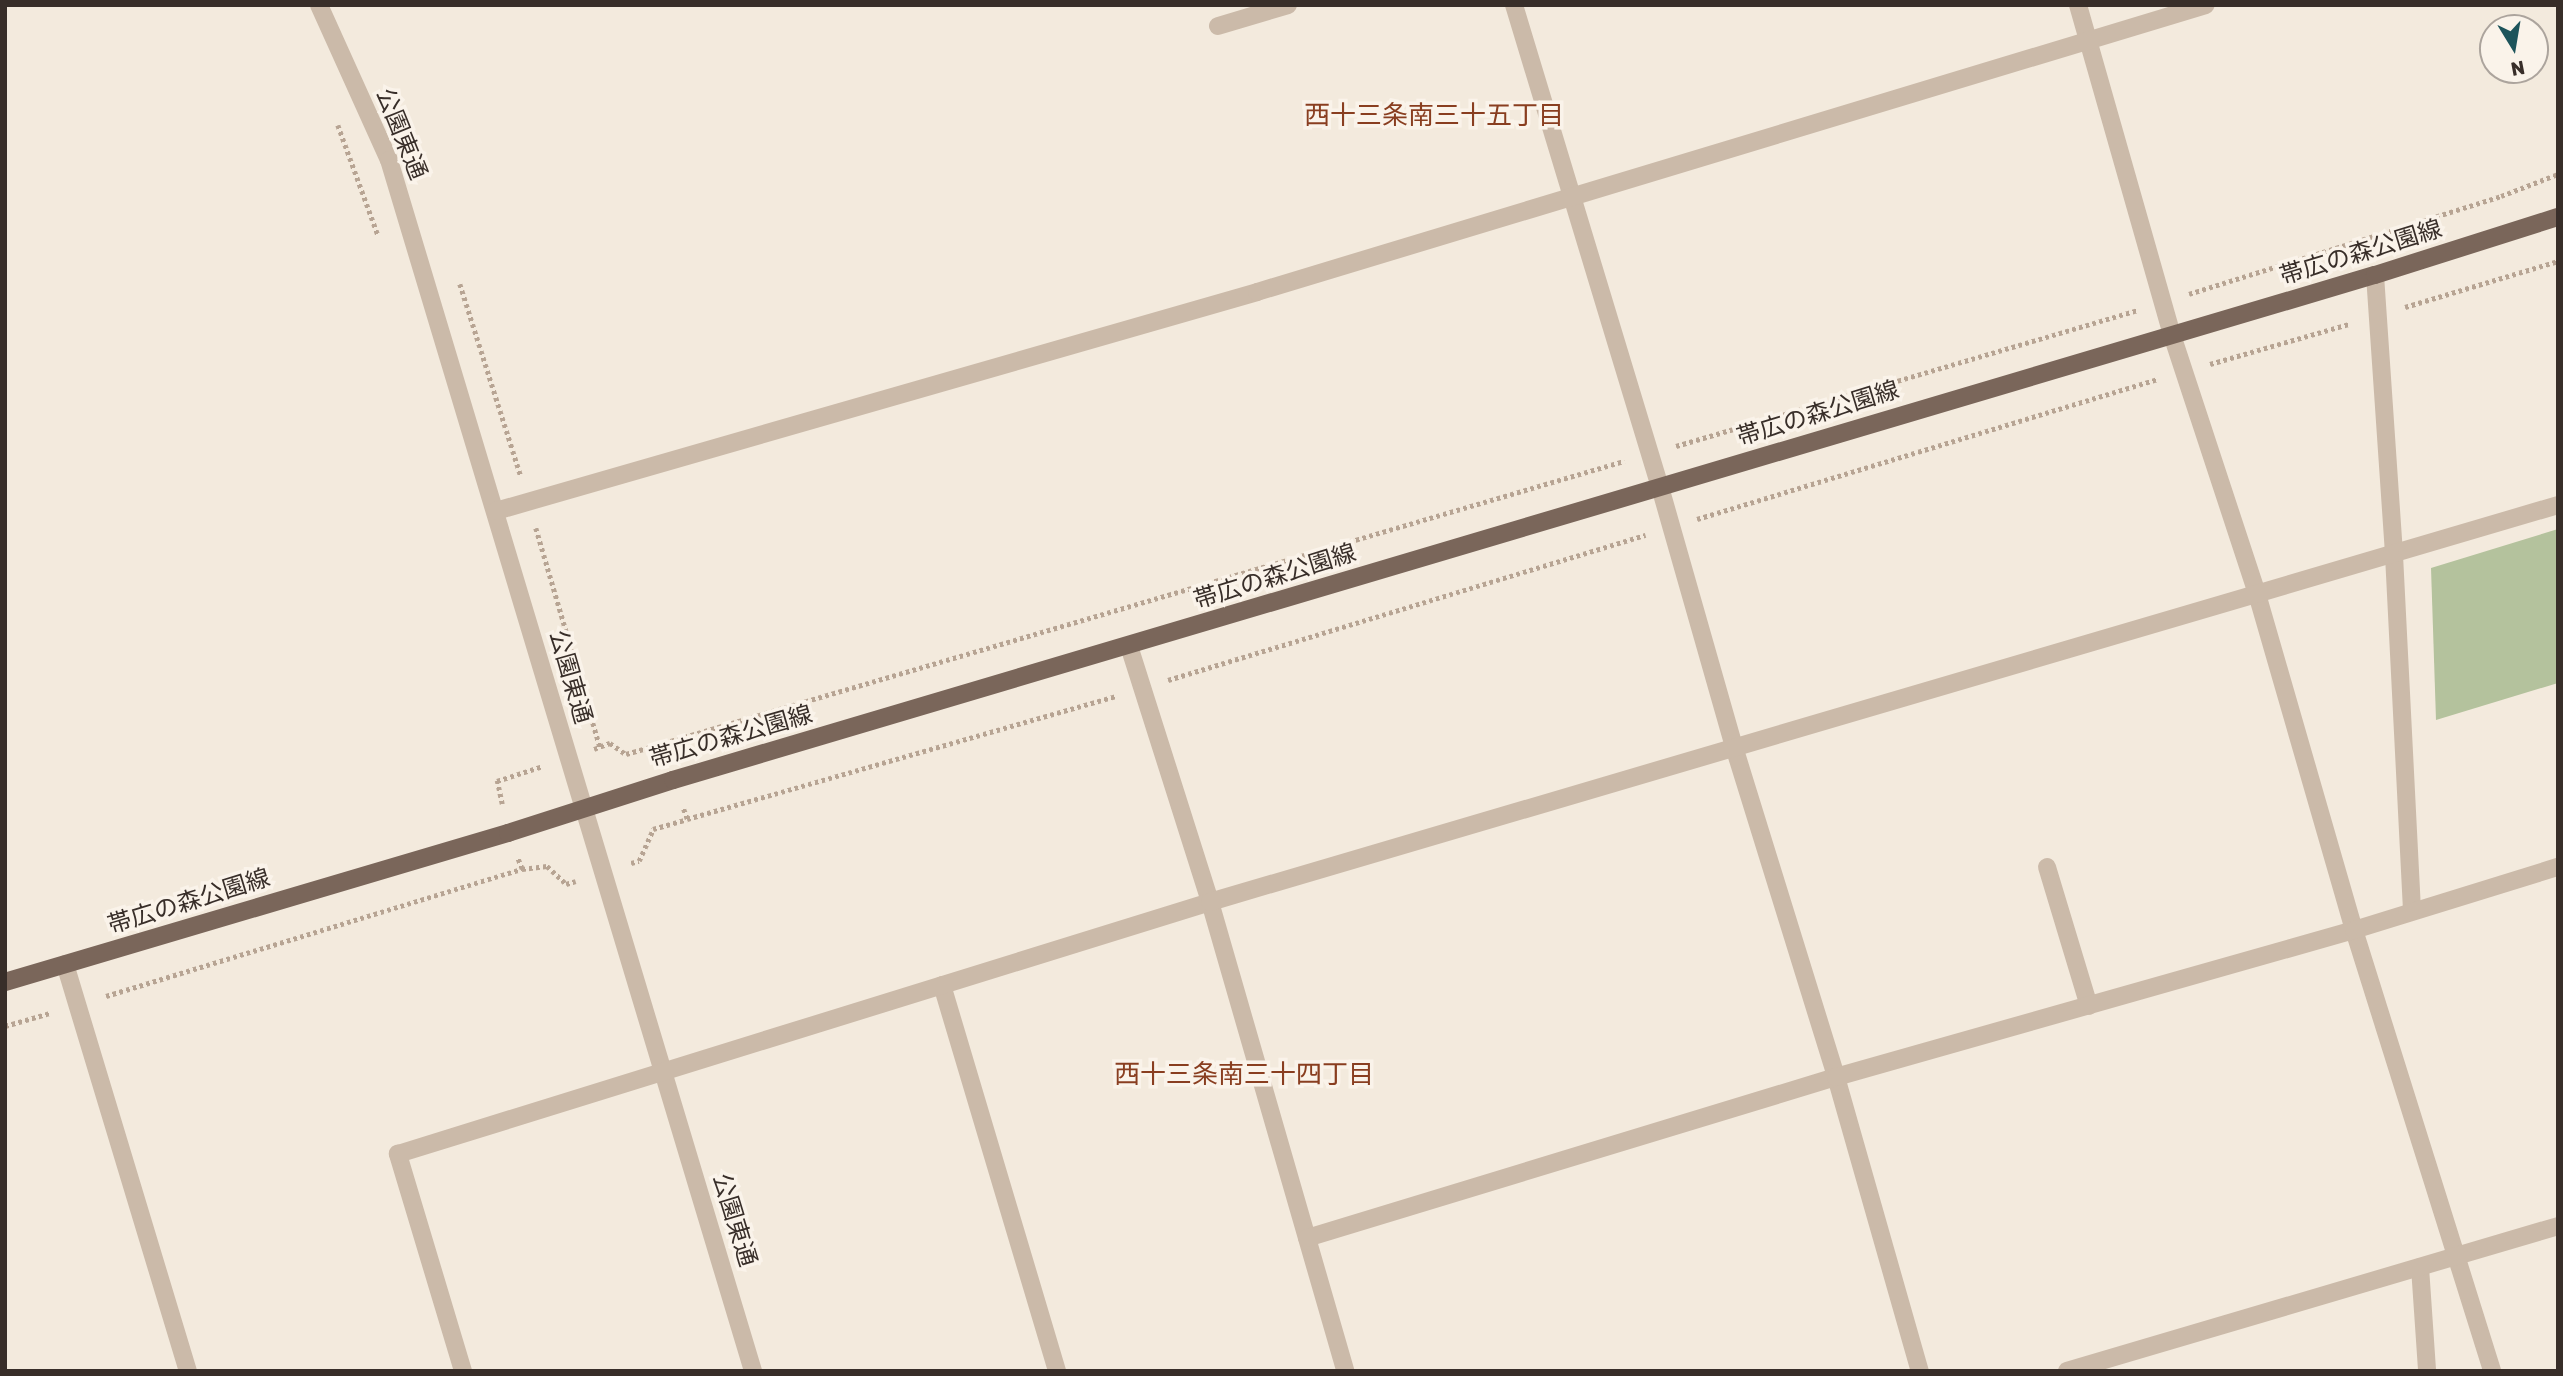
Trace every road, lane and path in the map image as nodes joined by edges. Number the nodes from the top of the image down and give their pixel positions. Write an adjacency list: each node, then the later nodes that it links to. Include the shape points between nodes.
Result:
1 (319, 5): 22 (street, 公園東通, via 389,160)
2 (1287, 5): 6 (street)
3 (1514, 5): 10 (street)
4 (2078, 5): 7 (street)
5 (2206, 5): 7 (street)
6 (1218, 26)
7 (2089, 42): 10 (street); 15 (street)
8 (336, 119): 12 (path)
9 (2558, 174): 15 (path)
10 (1573, 196): 19 (street); 22 (street, via 1244,296)
11 (2558, 217): 14 (main road, 帯広の森公園線)
12 (382, 248)
13 (2558, 261): 16 (path)
14 (2375, 275): 16 (street); 17 (main road, 帯広の森公園線)
15 (2163, 303): 17 (street); 19 (path)
16 (2378, 316): 18 (path); 24 (street)
17 (2172, 335): 18 (street); 20 (main road, 帯広の森公園線)
18 (2184, 371): 23 (path); 25 (street)
19 (1650, 454): 20 (street); 28 (path)
20 (1660, 487): 23 (street); 26 (main road, 帯広の森公園線)
21 (2558, 505): 24 (street)
22 (496, 511): 32 (street, 公園東通)
23 (1671, 527): 27 (path); 29 (street)
24 (2394, 555): 25 (street); 38 (street)
25 (2257, 594): 29 (street); 39 (street)
26 (1129, 646): 27 (street); 32 (main road, 帯広の森公園線)
27 (1142, 688): 33 (path); 37 (street)
28 (664, 743)
29 (1735, 750): 37 (street); 47 (street)
30 (536, 754): 31 (path)
31 (540, 767)
32 (583, 807): 34 (main road, 帯広の森公園線); 46 (street, 公園東通)
33 (687, 819)
34 (508, 833): 40 (main road, 帯広の森公園線); 43 (path, via 522,869)
35 (2046, 867): 44 (street)
36 (2558, 867): 38 (street)
37 (1210, 902): 42 (street); 49 (street)
38 (2412, 911): 39 (street)
39 (2354, 930): 44 (street); 50 (street)
40 (65, 964): 41 (main road, 帯広の森公園線); 43 (street)
41 (5, 982)
42 (942, 985): 46 (street); 55 (street)
43 (78, 1005): 45 (path); 52 (street)
44 (2089, 1006): 47 (street)
45 (5, 1026)
46 (664, 1072): 53 (street, via 398,1154); 54 (street, 公園東通)
47 (1836, 1077): 49 (street); 57 (street)
48 (2558, 1226): 50 (street)
49 (1307, 1238): 56 (street)
50 (2458, 1257): 51 (street); 60 (street)
51 (2420, 1267): 58 (street); 59 (street)
52 (188, 1371)
53 (463, 1371)
54 (753, 1371)
55 (1057, 1371)
56 (1345, 1371)
57 (1920, 1371)
58 (2067, 1371)
59 (2427, 1371)
60 (2492, 1371)

